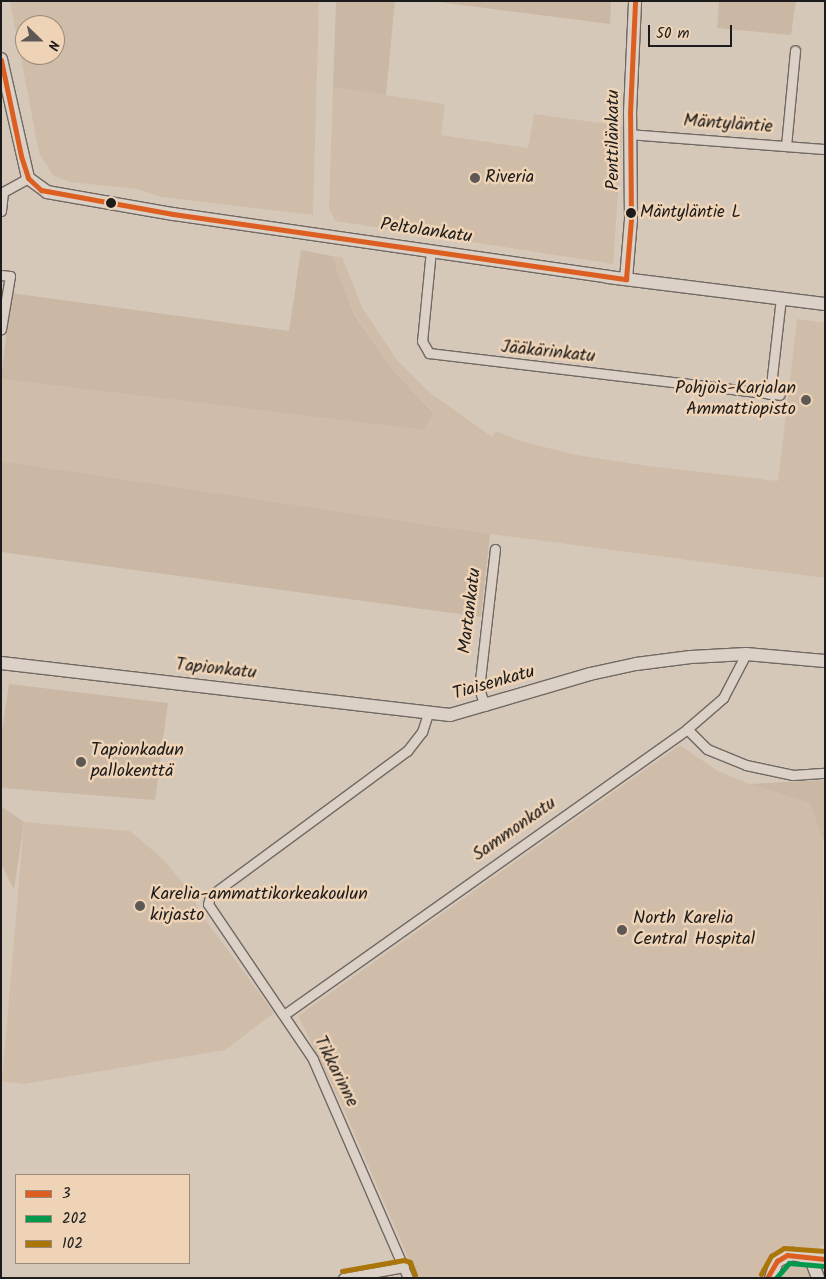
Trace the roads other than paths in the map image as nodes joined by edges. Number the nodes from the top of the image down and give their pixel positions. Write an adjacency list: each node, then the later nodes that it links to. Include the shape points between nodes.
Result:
1 (635, 1): 4 (street, Penttilänkatu)
2 (795, 50): 5 (street)
3 (1, 59): 7 (street)
4 (629, 134): 5 (street, Mäntyläntie); 12 (street, Penttilänkatu, via 632,201)
5 (786, 146): 6 (street, Mäntyläntie)
6 (825, 149)
7 (28, 178): 8 (street); 10 (street, Peltolankatu, via 41,190 57,194 173,214)
8 (2, 192): 9 (street)
9 (1, 211)
10 (431, 250): 12 (street, Peltolankatu); 13 (street, Jääkärinkatu, via 422,341 429,353 774,395)
11 (1, 275): 15 (street, via 10,276)
12 (626, 279): 13 (street, Peltolankatu)
13 (781, 298): 14 (street, Peltolankatu)
14 (825, 304)
15 (1, 329)
16 (496, 549): 20 (street, Martankatu, via 479,689)
17 (746, 654): 18 (street, Tiaisenkatu); 20 (street, Tiaisenkatu, via 636,664 590,674); 22 (street, Sammonkatu, via 722,698)
18 (825, 661)
19 (1, 663): 21 (street, Tapionkatu)
20 (485, 706): 21 (street, Tiaisenkatu, via 450,715)
21 (428, 714): 24 (street, Tikkarinne, via 422,732 407,751 210,896 208,909)
22 (687, 729): 23 (street, via 707,749 746,765 793,775); 24 (street, Sammonkatu)
23 (825, 773)
24 (285, 1014): 27 (street, Tikkarinne, via 313,1059)
25 (806, 1258): 26 (street); 28 (street, via 787,1256); 32 (street, via 816,1268)
26 (825, 1259)
27 (404, 1267): 30 (street); 31 (street, Tikkarinne)
28 (770, 1274)
29 (825, 1275): 33 (street)
30 (343, 1278)
31 (408, 1278)
32 (818, 1278)
33 (822, 1278)

